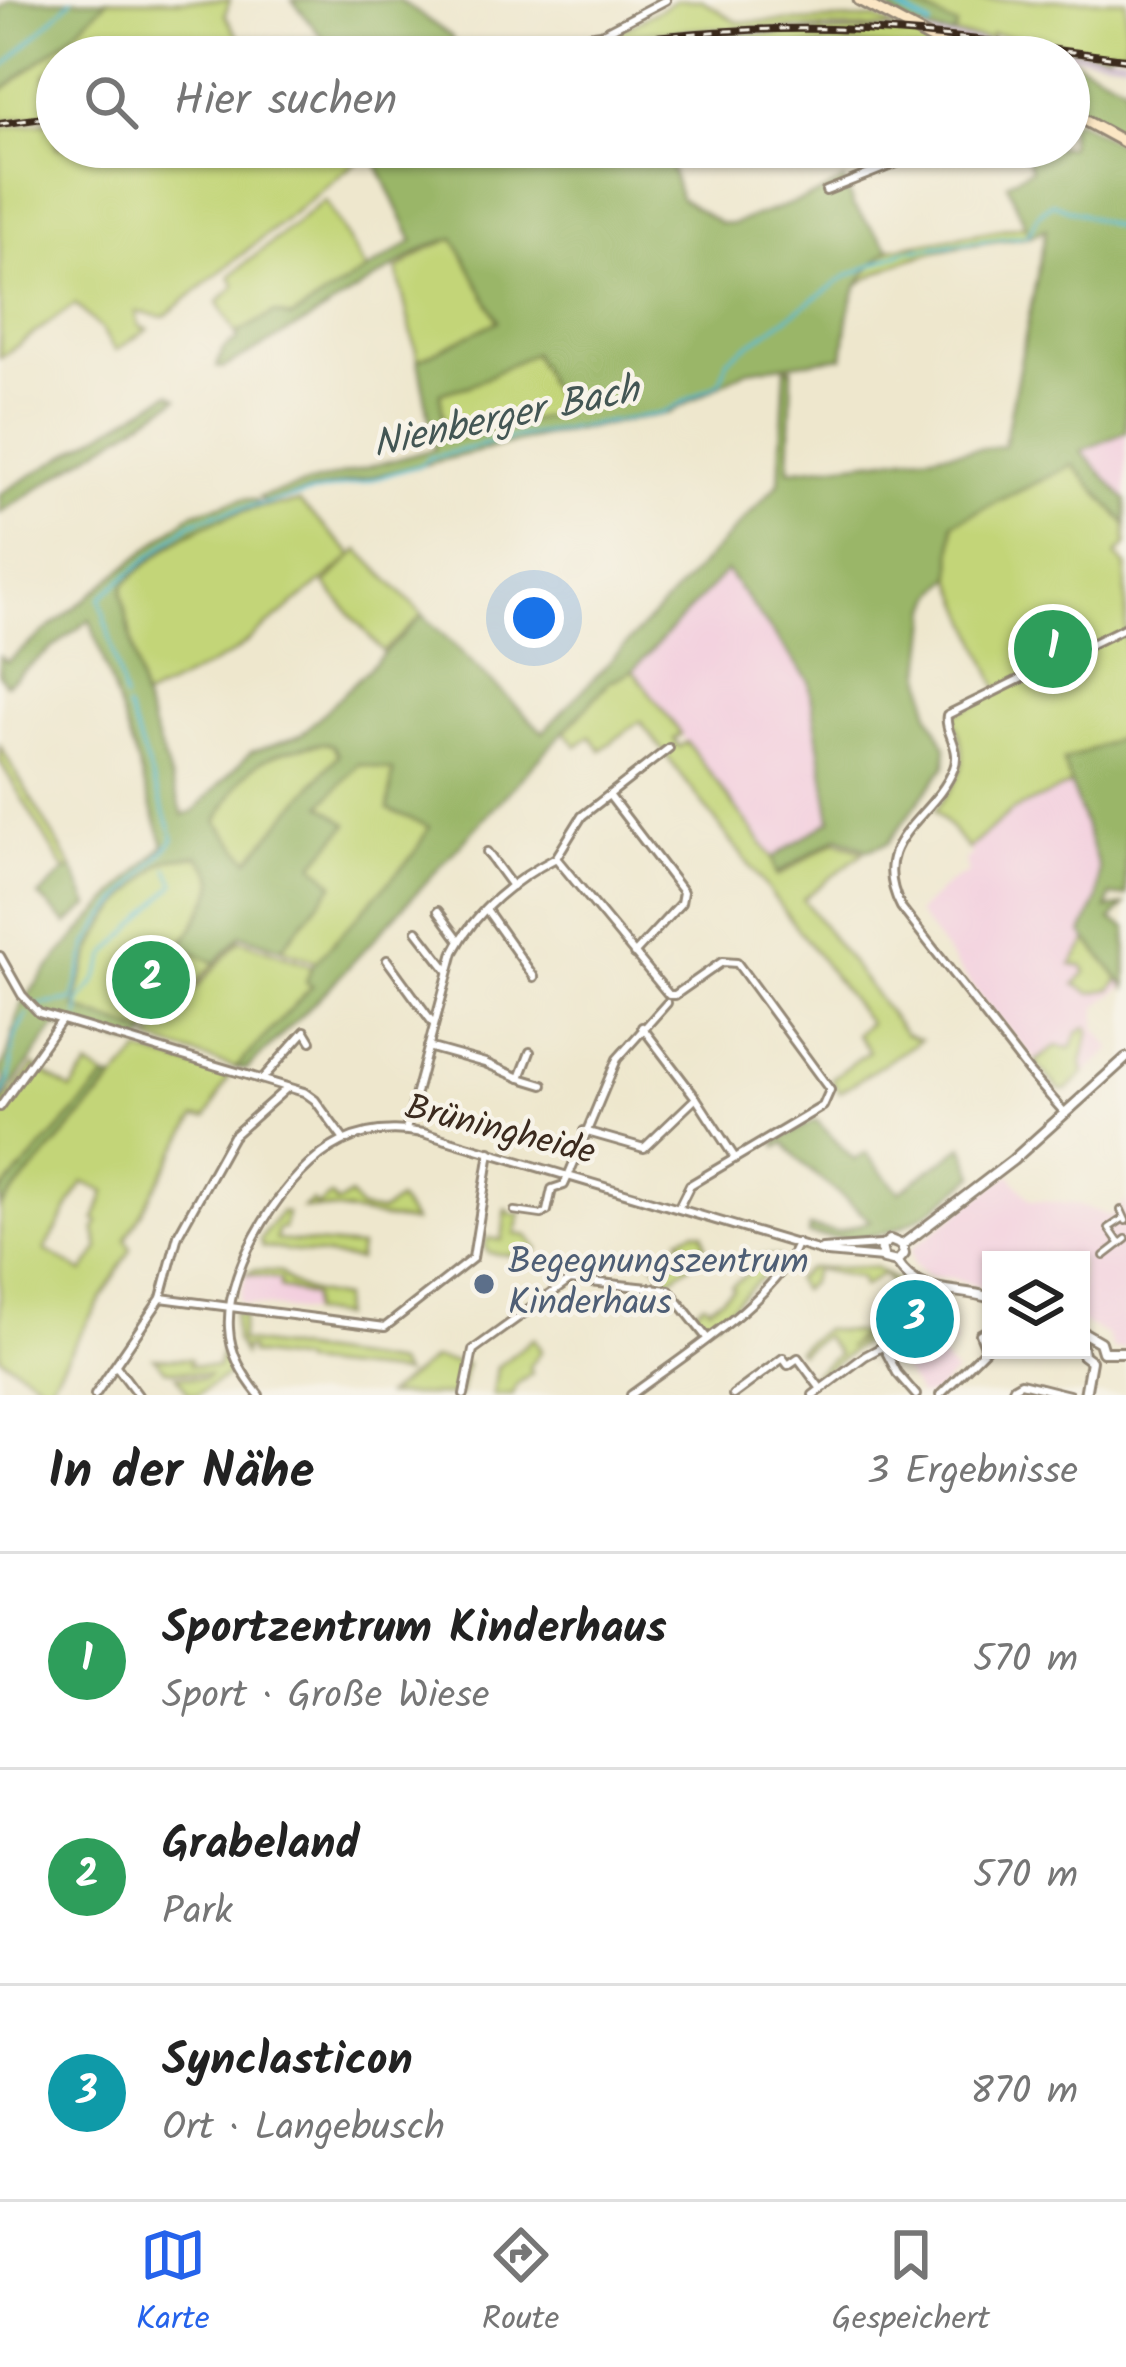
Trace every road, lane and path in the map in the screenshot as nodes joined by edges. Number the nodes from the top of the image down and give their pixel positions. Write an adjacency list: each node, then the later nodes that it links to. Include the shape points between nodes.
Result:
1 (666, 0): 3 (street)
2 (859, 0): 4 (main road)
3 (593, 36)
4 (926, 36)
5 (1090, 124): 6 (main road)
6 (1126, 142)
7 (882, 168): 8 (street)
8 (826, 191)
9 (1126, 627): 38 (street, via 945,718 956,763 897,844 892,884 901,907)
10 (669, 748): 11 (street)
11 (609, 795): 13 (street, via 577,821); 19 (street, via 683,892)
12 (487, 852): 14 (street)
13 (556, 858): 14 (street); 19 (street)
14 (512, 886): 15 (street)
15 (486, 909): 18 (street); 23 (street)
16 (438, 911): 18 (street)
17 (417, 931): 22 (street)
18 (460, 941): 22 (street)
19 (634, 954): 24 (street)
20 (0, 956): 25 (street, via 28,1004)
21 (387, 960): 26 (street)
22 (448, 972): 26 (street)
23 (534, 976)
24 (669, 1000): 27 (street); 43 (street, via 734,961 826,1081 829,1100)
25 (61, 1021): 32 (street); 37 (street)
26 (434, 1023): 29 (street)
27 (642, 1027): 36 (street); 40 (street, via 617,1059)
28 (311, 1041): 32 (street, via 304,1031)
29 (428, 1047): 33 (street); 39 (street)
30 (530, 1052): 33 (street)
31 (1126, 1058): 38 (street)
32 (262, 1078): 35 (street)
33 (520, 1078): 34 (street)
34 (543, 1085)
35 (288, 1087): 41 (street, via 315,1100); 59 (street, via 233,1136 178,1235)
36 (696, 1098): 40 (street, via 644,1148); 43 (street)
37 (0, 1107)
38 (1066, 1114): 52 (street)
39 (406, 1130): 41 (street, Brüningheide); 42 (street, Brüningheide)
40 (584, 1132): 44 (street)
41 (344, 1140): 60 (street, via 284,1195 242,1262)
42 (490, 1152): 44 (street, Brüningheide); 60 (street, via 473,1258 385,1327)
43 (735, 1158): 45 (street, via 690,1185)
44 (569, 1174): 45 (street, Brüningheide); 46 (street)
45 (679, 1207): 50 (street, Brüningheide)
46 (547, 1210): 47 (street)
47 (514, 1211)
48 (1124, 1216): 49 (street, via 1109,1228)
49 (1123, 1241): 54 (street)
50 (797, 1244): 53 (street, Brüningheide); 61 (street, via 786,1268)
51 (883, 1244): 52 (street); 53 (street); 55 (street)
52 (902, 1245): 56 (street)
53 (821, 1250): 55 (street)
54 (1104, 1256)
55 (882, 1258): 56 (street)
56 (898, 1262): 57 (street, via 915,1283)
57 (940, 1290): 58 (street); 65 (street, via 935,1317)
58 (982, 1295)
59 (161, 1298): 60 (street); 71 (street)
60 (229, 1309): 75 (street, via 235,1357)
61 (707, 1338): 76 (street, via 669,1290 569,1280 473,1350); 77 (street)
62 (1090, 1338): 63 (street)
63 (1093, 1340): 64 (street); 67 (street)
64 (1090, 1341)
65 (883, 1346): 72 (street); 79 (street)
66 (982, 1352): 80 (street)
67 (1103, 1352): 68 (street); 70 (street)
68 (1126, 1352)
69 (1088, 1359): 70 (street)
70 (1091, 1361): 83 (street)
71 (117, 1367): 73 (street); 74 (street)
72 (817, 1392): 78 (street, via 798,1358 788,1365 783,1358)
73 (94, 1395)
74 (138, 1395)
75 (259, 1395)
76 (464, 1395)
77 (631, 1395)
78 (733, 1395)
79 (916, 1395)
80 (940, 1395)
81 (1010, 1395): 82 (street, via 1021,1383)
82 (1069, 1395)
83 (1085, 1395)

